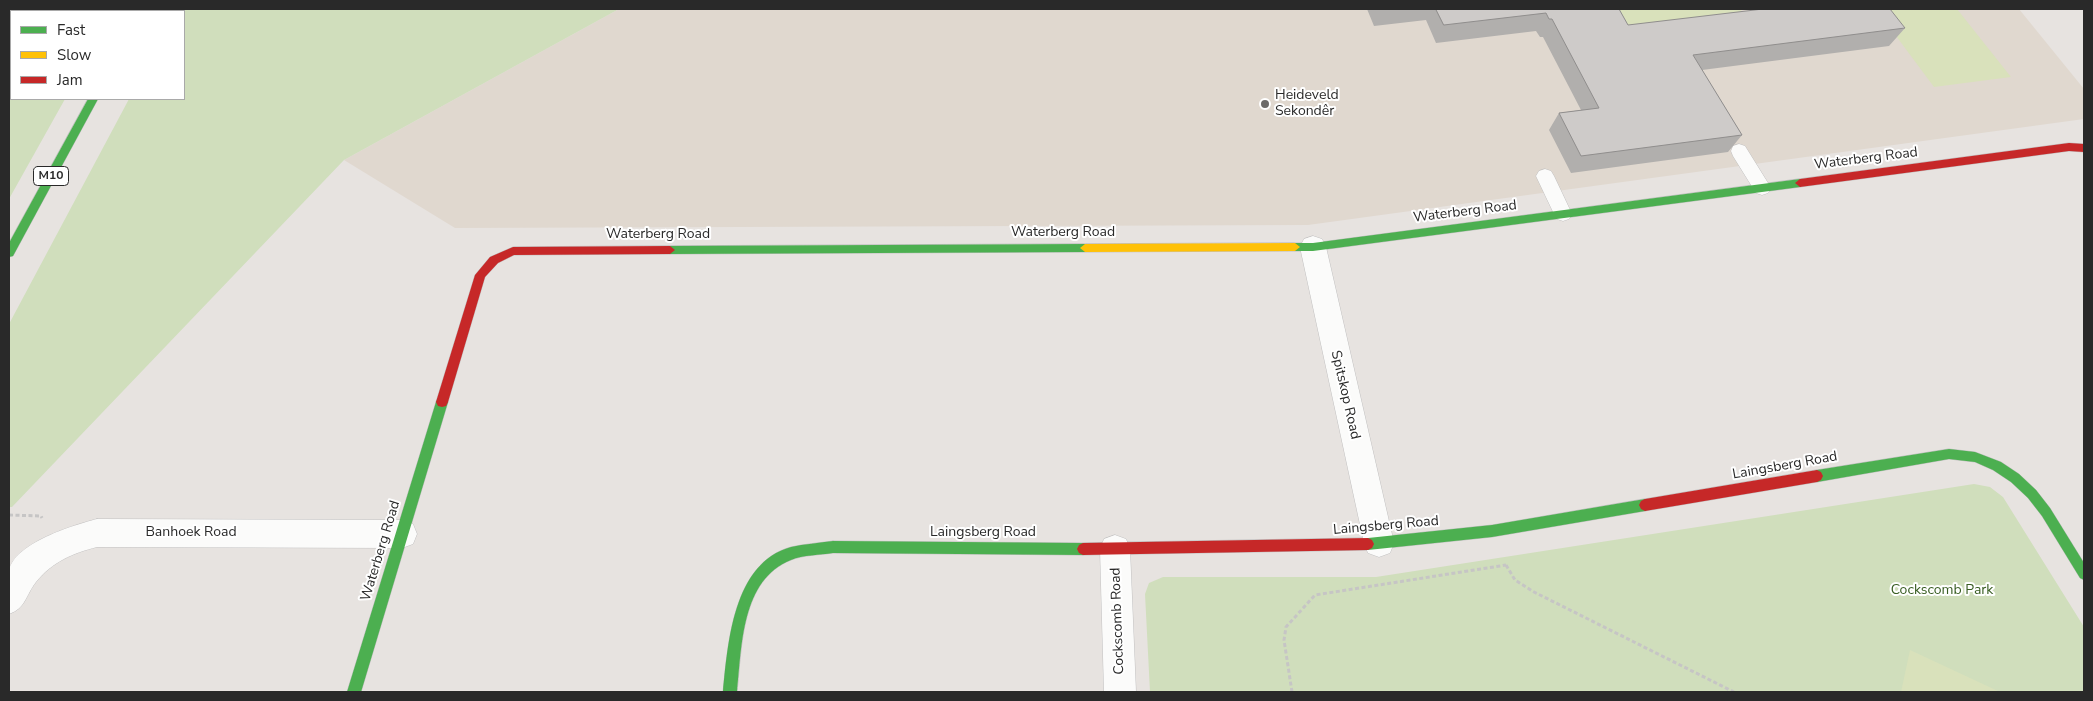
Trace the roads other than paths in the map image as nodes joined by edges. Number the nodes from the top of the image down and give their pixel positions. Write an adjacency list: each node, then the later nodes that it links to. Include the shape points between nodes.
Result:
1 (92, 100): 8 (street, M10)
2 (2084, 148): 5 (street, Waterberg Road, via 2070,147)
3 (1740, 151): 5 (lane)
4 (1545, 176): 6 (lane)
5 (1762, 188): 6 (street, Waterberg Road)
6 (1563, 214): 7 (street, Waterberg Road)
7 (1313, 247): 9 (street, Waterberg Road, via 513,250 488,264 480,276); 10 (street, Spitskop Road)
8 (9, 253)
9 (402, 534): 13 (street, Banhoek Road, via 97,533 59,544 35,560); 14 (street, Waterberg Road)
10 (1378, 542): 11 (street, Laingsberg Road, via 1326,546); 12 (street, Laingsberg Road, via 1492,531 1949,454 1966,455 1998,466 2017,478 2035,498)
11 (1115, 549): 15 (street, Laingsberg Road, via 833,547 792,552 770,564 756,578 745,598); 16 (street, Cockscomb Road)
12 (2084, 574)
13 (9, 599)
14 (354, 692)
15 (730, 692)
16 (1120, 692)

